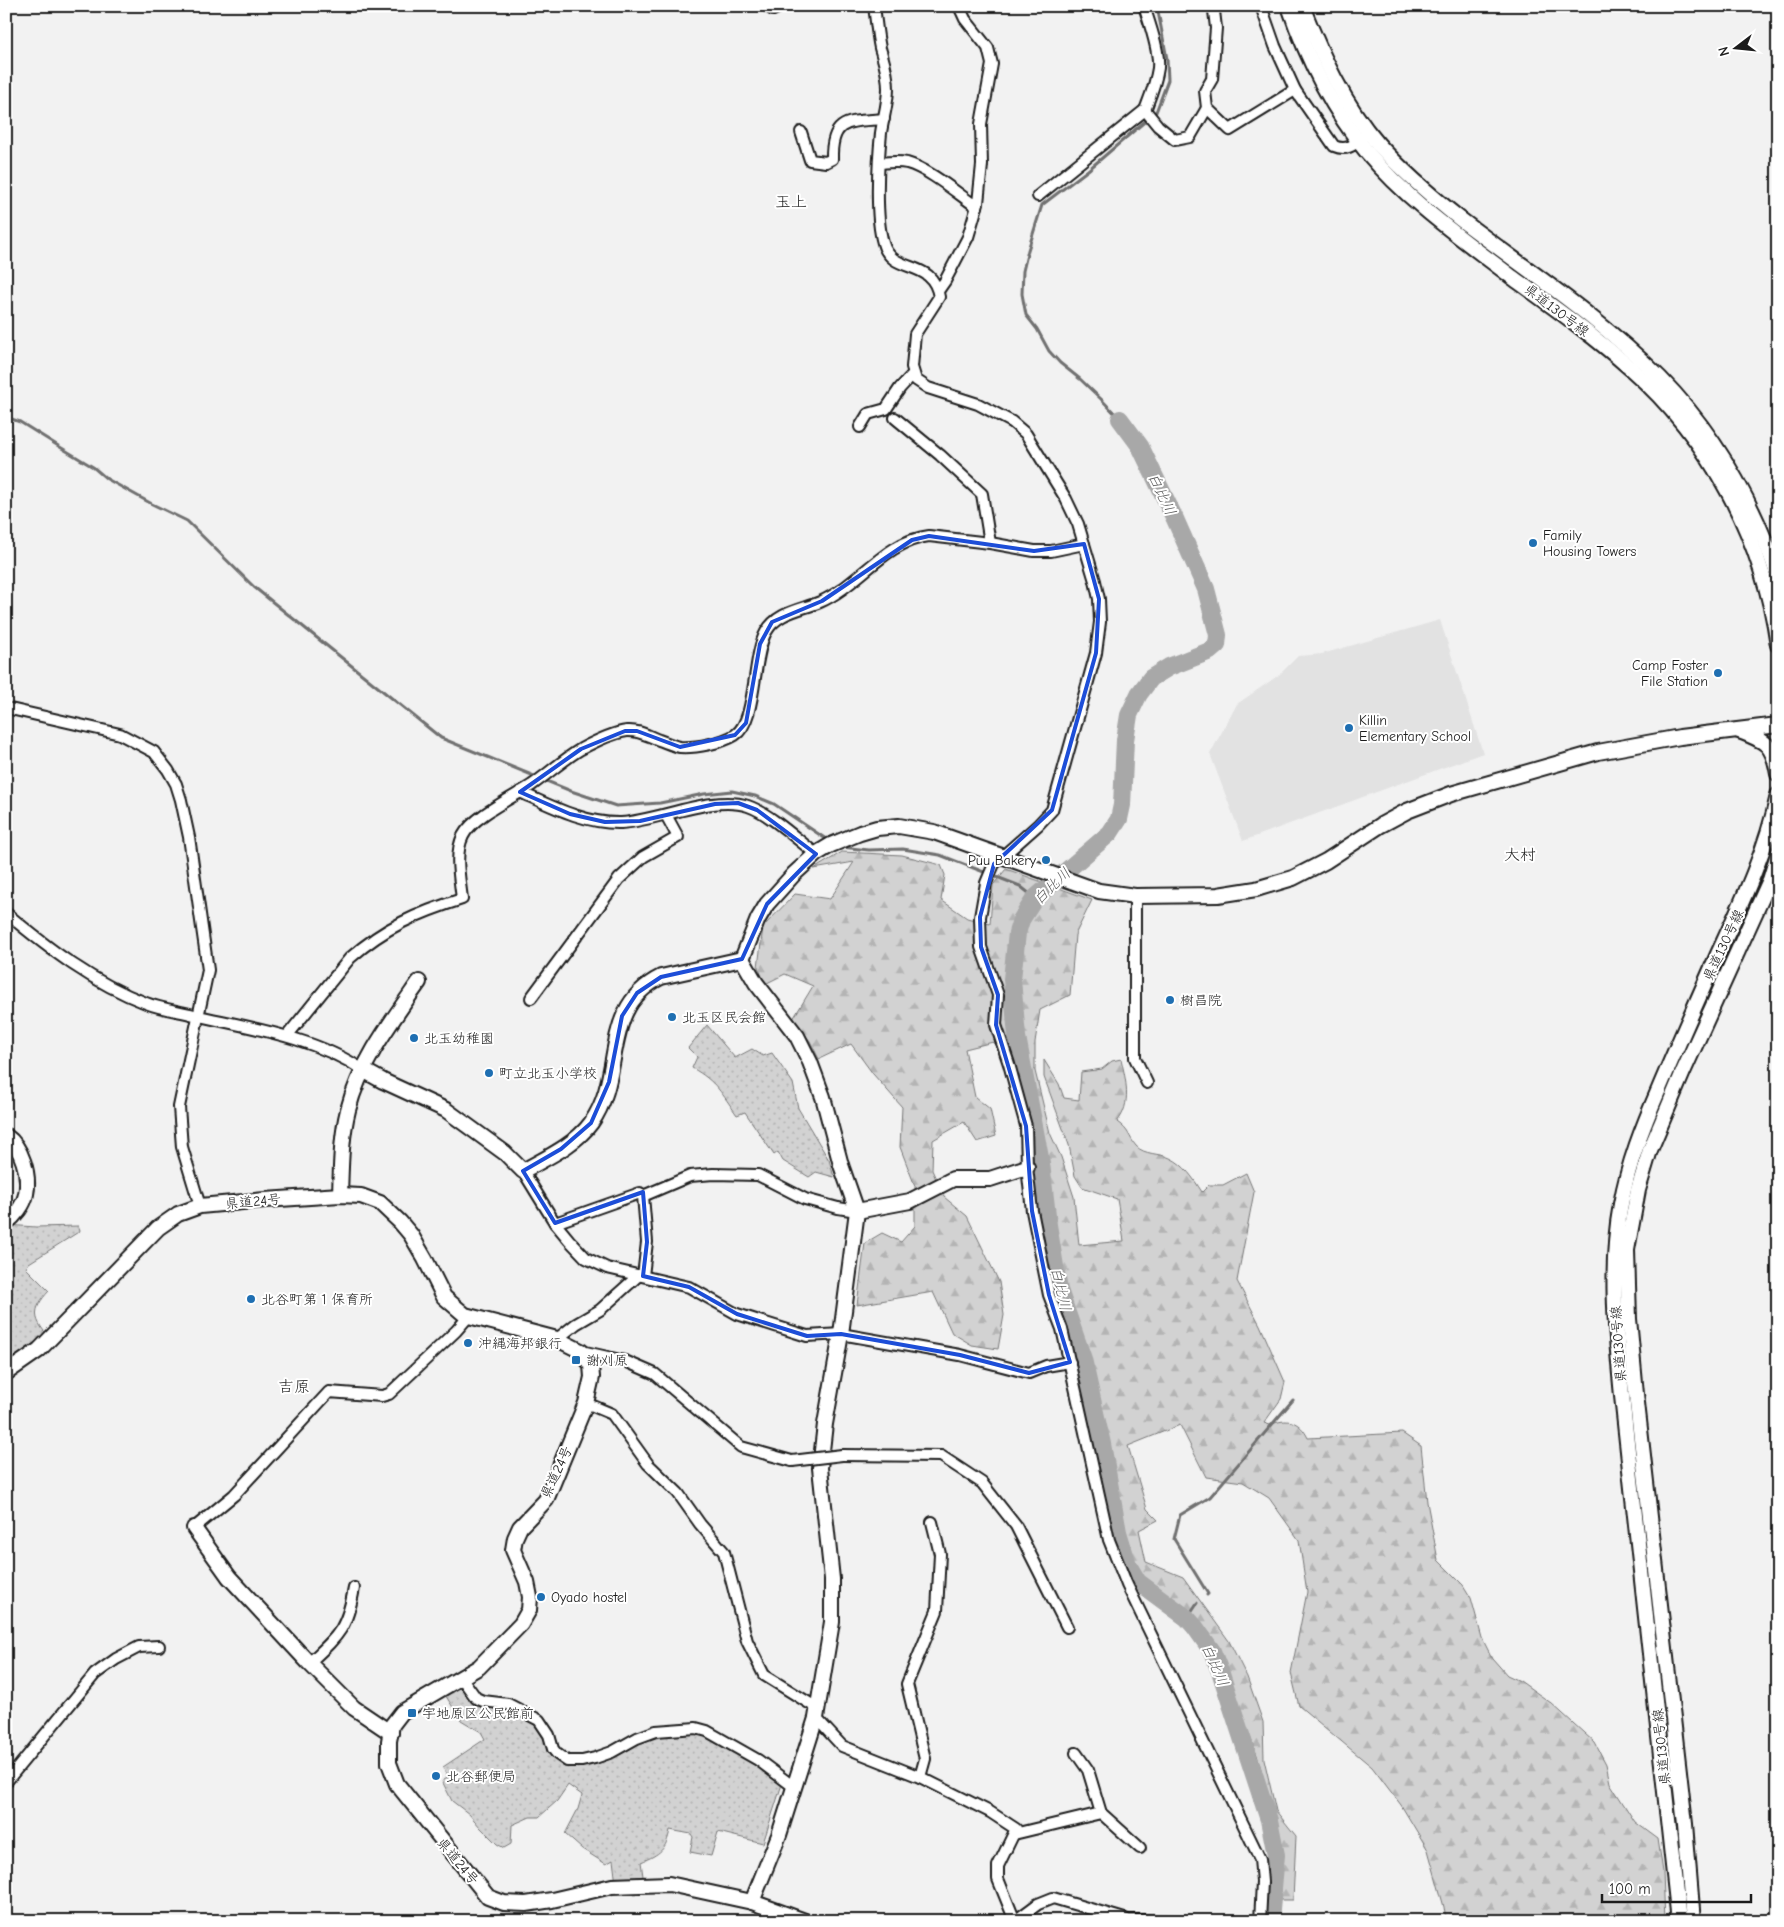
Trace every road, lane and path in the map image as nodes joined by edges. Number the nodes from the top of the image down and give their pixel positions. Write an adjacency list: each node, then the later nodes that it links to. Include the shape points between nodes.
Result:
1 (766, 6): 2 (street, via 773,10)
2 (782, 6)
3 (874, 6): 13 (street, via 880,47 888,73)
4 (959, 6): 18 (street, via 965,20 988,48 992,64 981,124 982,165)
5 (1144, 6): 12 (street, via 1158,67)
6 (1217, 6): 11 (street, via 1214,11 1212,79 1205,90)
7 (1261, 6): 10 (street)
8 (1289, 6): 15 (main road, 県道130号線, via 1301,42 1321,84 1339,114)
9 (1302, 6): 15 (main road, 県道130号線)
10 (1295, 90): 11 (street, via 1230,130); 15 (street, via 1334,146 1350,148)
11 (1207, 108): 12 (street, via 1190,137 1175,140)
12 (1146, 111): 17 (street)
13 (884, 119): 14 (street, via 847,123 836,132 831,142 832,159 826,162 810,160); 16 (street)
14 (801, 132)
15 (1364, 137): 25 (main road, 県道130号線, via 1434,198 1622,344 1679,399 1739,483 1765,537); 26 (main road, 県道130号線, via 1379,165 1425,210 1613,353 1669,407 1711,462 1741,516 1766,583)
16 (880, 163): 18 (street, via 908,163 930,174); 19 (street, via 878,220 883,245 890,256 905,266 928,274)
17 (1038, 196)
18 (977, 207): 19 (street, via 968,237)
19 (938, 291): 20 (street, via 937,302 915,334)
20 (913, 374): 22 (street, via 886,409 868,414); 24 (street, via 921,385 978,404 1012,422 1026,434 1066,499)
21 (895, 418): 23 (street, via 982,494)
22 (860, 427)
23 (990, 543): 24 (street, via 1034,551); 31 (street, via 929,536 912,540 822,601 782,615 772,622 760,644 746,723 735,735 707,744 680,747 638,731 625,731 581,749)
24 (1084, 544): 36 (street, via 1099,599 1096,653 1052,810)
25 (1778, 576)
26 (1778, 645)
27 (6, 708): 42 (street, via 120,734 154,752 168,770 182,800 208,970)
28 (1778, 725): 29 (main road)
29 (1736, 730): 30 (main road, via 1769,745); 37 (main road, via 1598,752 1451,794 1406,811 1293,878 1218,895)
30 (1778, 774)
31 (520, 792): 33 (street, via 570,814 605,822 631,822); 43 (street, via 479,819 463,834 459,856 462,899 401,921 362,947)
32 (1778, 795): 79 (main road, 県道130号線, via 1755,873 1679,1040 1638,1143 1621,1204 1615,1249 1615,1320 1622,1396)
33 (666, 815): 34 (street, via 715,804 748,806); 41 (street, via 678,837 643,857 619,878)
34 (819, 852): 36 (main road, via 860,833 883,828 913,828 934,832); 39 (main road, via 767,904)
35 (1778, 854): 87 (main road, 県道130号線, via 1770,880 1650,1150 1638,1190 1627,1250 1636,1394)
36 (997, 860): 37 (main road, via 1045,871 1099,892); 47 (street, via 986,883 980,917 981,947 998,995 996,1025 1026,1126)
37 (1135, 896): 45 (street, via 1134,1058)
38 (6, 913): 42 (street, via 82,971 147,1004)
39 (742, 959): 48 (main road, via 661,977 637,993 622,1016 609,1082 591,1123 561,1150); 52 (main road, via 796,1036 810,1062)
40 (419, 982): 44 (main road)
41 (531, 998)
42 (199, 1016): 43 (street); 51 (street, via 179,1107 182,1147)
43 (288, 1036): 44 (street, via 350,1061)
44 (363, 1070): 48 (main road, via 382,1082 446,1110 505,1153); 49 (main road, via 345,1126)
45 (1147, 1083)
46 (6, 1136): 53 (main road, via 21,1157 27,1178 26,1194 19,1209)
47 (1028, 1166): 52 (main road, via 990,1179 953,1179 910,1201); 60 (street, via 1032,1211 1049,1295)
48 (523, 1171): 54 (street)
49 (340, 1195): 51 (main road, 県道24号); 56 (main road, 県道24号, via 361,1196 388,1209 411,1235 444,1297)
50 (644, 1196): 52 (street, via 690,1176 758,1175 805,1200); 54 (street, via 640,1193); 55 (street, via 647,1242)
51 (200, 1206): 61 (main road, 県道24号, via 178,1214 158,1228 39,1350)
52 (857, 1211): 57 (main road)
53 (6, 1222)
54 (555, 1223): 55 (street, via 586,1258 607,1268)
55 (641, 1276): 57 (street, via 689,1287 737,1314 807,1336); 58 (street, via 600,1310)
56 (469, 1316): 58 (main road, 県道24号); 64 (street, via 389,1394 329,1392 234,1495)
57 (841, 1334): 60 (street, via 960,1355 1029,1374 1046,1366); 70 (main road, via 820,1468 832,1578 832,1614)
58 (557, 1339): 59 (main road, 県道24号)
59 (581, 1351): 62 (main road, 県道24号, via 591,1366); 66 (street, bridge, via 625,1361 655,1374 741,1447 792,1461 842,1455 941,1456 982,1483 1016,1526)
60 (1070, 1362): 84 (street, via 1109,1540 1127,1585 1260,1860)
61 (6, 1373)
62 (586, 1403): 69 (main road, 県道24号, via 546,1500 520,1527 515,1538 514,1550 530,1597 529,1610 521,1624 479,1667); 70 (street, via 612,1414 648,1464 678,1493 724,1552 746,1641 764,1675)
63 (932, 1522): 73 (street, via 940,1554 937,1611 907,1684 925,1759)
64 (194, 1528): 68 (main road, via 229,1577)
65 (354, 1588): 68 (street, via 344,1626)
66 (1067, 1627)
67 (159, 1646): 74 (street, via 139,1647 95,1674)
68 (309, 1663): 71 (main road, via 354,1708)
69 (461, 1677): 71 (main road, 県道24号, via 402,1712 392,1725); 75 (street, via 476,1698 508,1704 539,1720 557,1754 567,1761 595,1758 656,1731 696,1728 758,1760)
70 (817, 1713): 73 (street, via 842,1746); 75 (main road)
71 (390, 1734): 80 (main road, 県道24号, via 389,1763 396,1784 488,1897 504,1903 526,1904 612,1886 669,1884)
72 (1076, 1753): 76 (street, via 1088,1770)
73 (920, 1777): 77 (street, via 990,1812 1016,1829)
74 (6, 1782)
75 (794, 1786): 80 (main road)
76 (1101, 1813): 77 (street); 78 (street)
77 (1014, 1834): 82 (street, via 998,1866 998,1879)
78 (1140, 1848)
79 (1676, 1890): 85 (main road); 86 (main road, 県道130号線)
80 (752, 1902): 81 (main road, 県道24号)
81 (805, 1921)
82 (1015, 1921): 83 (street, via 1038,1904 1053,1898 1128,1920)
83 (1182, 1921)
84 (1260, 1921)
85 (1674, 1921)
86 (1679, 1921)
87 (1694, 1921)

